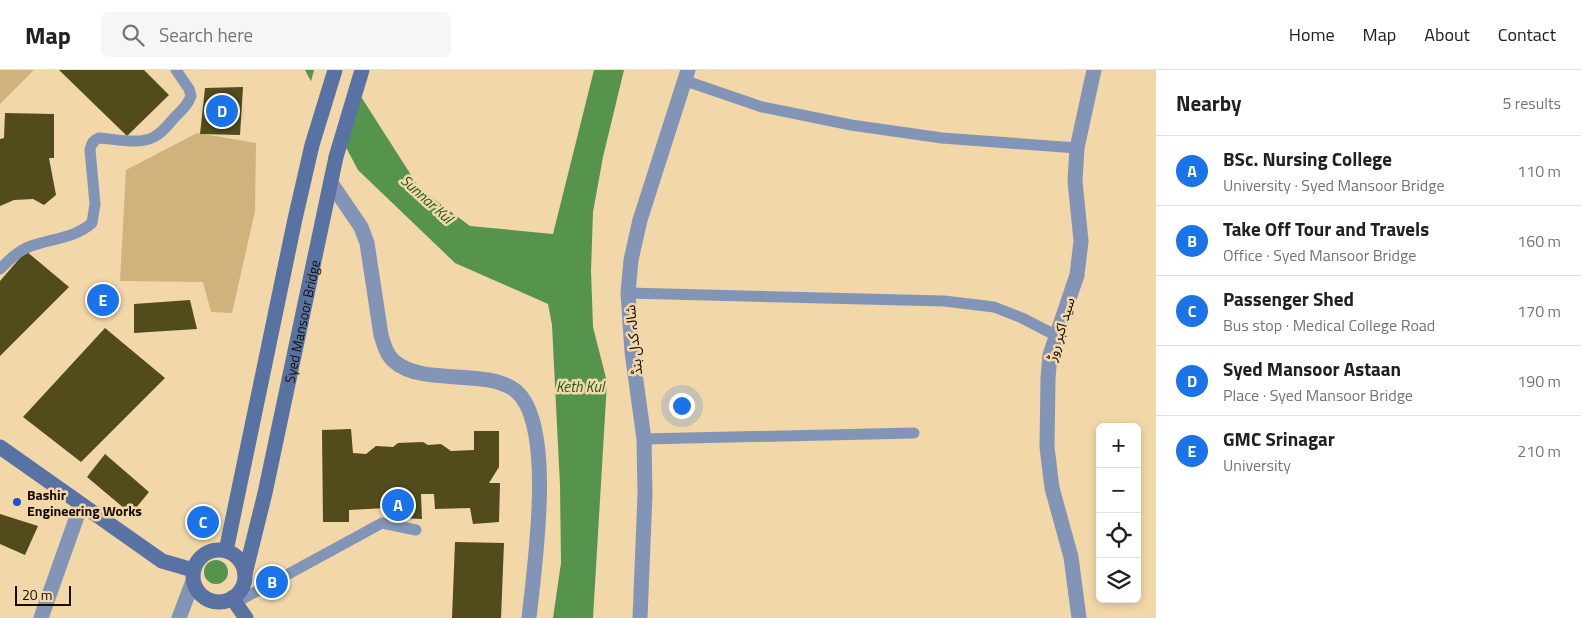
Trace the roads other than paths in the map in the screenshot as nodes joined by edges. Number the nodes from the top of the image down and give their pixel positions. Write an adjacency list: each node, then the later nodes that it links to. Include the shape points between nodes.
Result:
1 (176, 70): 8 (lane, via 191,96 156,137 138,141 99,138 91,145 95,204 92,223 76,234 29,246)
2 (335, 70): 16 (main road, via 312,145 295,219)
3 (362, 70): 7 (main road, Syed Mansoor Bridge)
4 (1094, 70): 6 (street, سید اکبر روڑ)
5 (687, 76): 6 (lane, via 762,107 850,125 942,138); 9 (street, شالہ کدل بنڈ, via 640,220)
6 (1077, 148): 10 (street, سید اکبر روڑ, via 1075,181 1081,241 1077,275)
7 (331, 183): 17 (main road, Syed Mansoor Bridge); 23 (street, via 361,226 367,244 381,335 394,362 423,373 506,385 516,391 530,415 536,436 539,495)
8 (0, 269)
9 (628, 293): 10 (lane, via 944,301 994,307); 12 (street, شالہ کدل بنڈ)
10 (1056, 336): 25 (street, سید اکبر روڑ, via 1048,378 1047,447 1052,488 1071,557)
11 (914, 433): 12 (lane)
12 (644, 439): 24 (street, شالہ کدل بنڈ)
13 (0, 447): 14 (main road)
14 (81, 504): 18 (main road, via 162,561); 20 (street)
15 (416, 530): 19 (lane, via 382,523)
16 (226, 551): 17 (main road, via 236,555); 18 (main road, via 206,553 198,560)
17 (245, 574): 19 (main road)
18 (193, 576): 19 (main road, via 198,591 206,598); 21 (street)
19 (234, 600): 22 (main road)
20 (41, 618)
21 (179, 618)
22 (246, 618)
23 (528, 618)
24 (640, 618)
25 (1079, 618)

